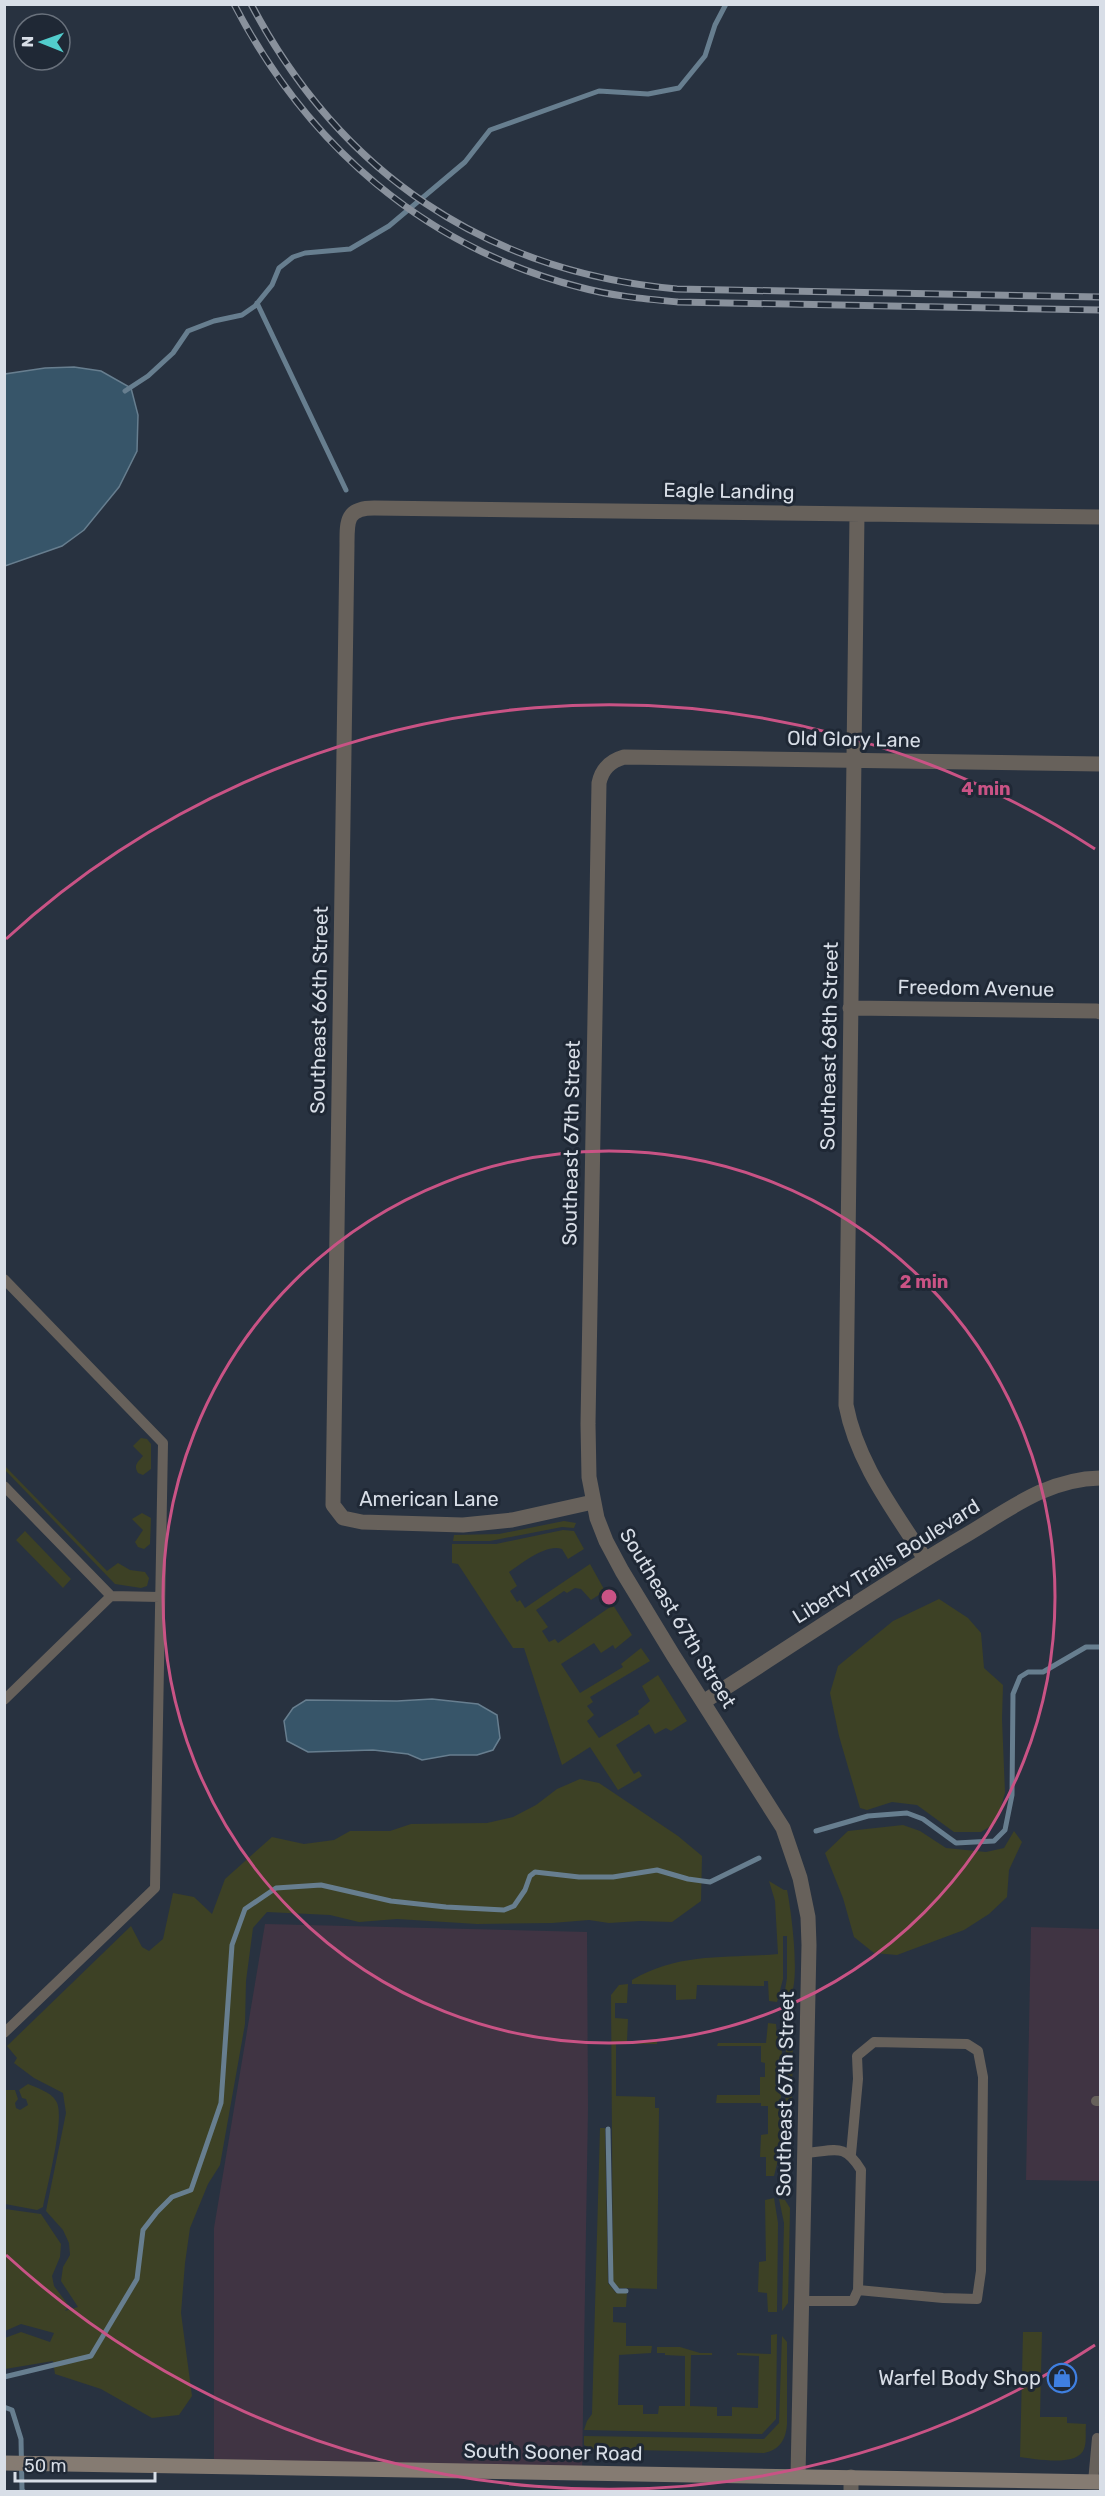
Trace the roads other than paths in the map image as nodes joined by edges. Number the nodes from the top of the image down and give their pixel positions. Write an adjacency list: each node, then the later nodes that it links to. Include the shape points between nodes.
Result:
1 (357, 510): 2 (street, Eagle Landing); 13 (street, Southeast 66th Street, via 347,523 346,545 332,1493)
2 (857, 514): 3 (street, Eagle Landing); 4 (street, Southeast 68th Street)
3 (1101, 517)
4 (855, 760): 5 (street, Old Glory Lane, via 637,757 616,759); 6 (street, Old Glory Lane); 7 (street, Southeast 68th Street)
5 (609, 764): 12 (street, Southeast 67th Street, via 601,774 598,804 588,1424)
6 (1101, 764)
7 (850, 1008): 8 (street, Freedom Avenue); 14 (street, Southeast 68th Street, via 846,1405 864,1462)
8 (1101, 1012)
9 (4, 1279): 16 (lane, via 163,1443)
10 (1101, 1478): 14 (street, Liberty Trails Boulevard, via 1040,1491)
11 (4, 1486): 15 (lane)
12 (593, 1502): 13 (street, American Lane, via 482,1524 362,1522 346,1520); 18 (street, Southeast 67th Street, via 606,1541 622,1571)
13 (338, 1514)
14 (925, 1559): 18 (street, Liberty Trails Boulevard)
15 (111, 1596): 16 (lane); 17 (lane)
16 (160, 1598): 19 (lane, via 155,1888)
17 (4, 1700)
18 (703, 1702): 20 (street, Southeast 67th Street, via 783,1828 801,1878 809,1945)
19 (4, 2033)
20 (806, 2153): 21 (lane, via 843,2150); 23 (street, Southeast 67th Street)
21 (851, 2154): 22 (lane, via 861,2170); 22 (lane, via 857,2056 874,2043 967,2044 978,2051 983,2077 978,2299)
22 (858, 2290): 23 (lane, via 853,2301)
23 (803, 2301): 26 (street, Southeast 67th Street)
24 (1097, 2438): 27 (lane)
25 (4, 2463): 26 (main road, South Sooner Road)
26 (798, 2476): 28 (main road, South Sooner Road)
27 (1097, 2482): 29 (main road, South Sooner Road)
28 (851, 2484): 29 (main road, South Sooner Road)
29 (963, 2486)

